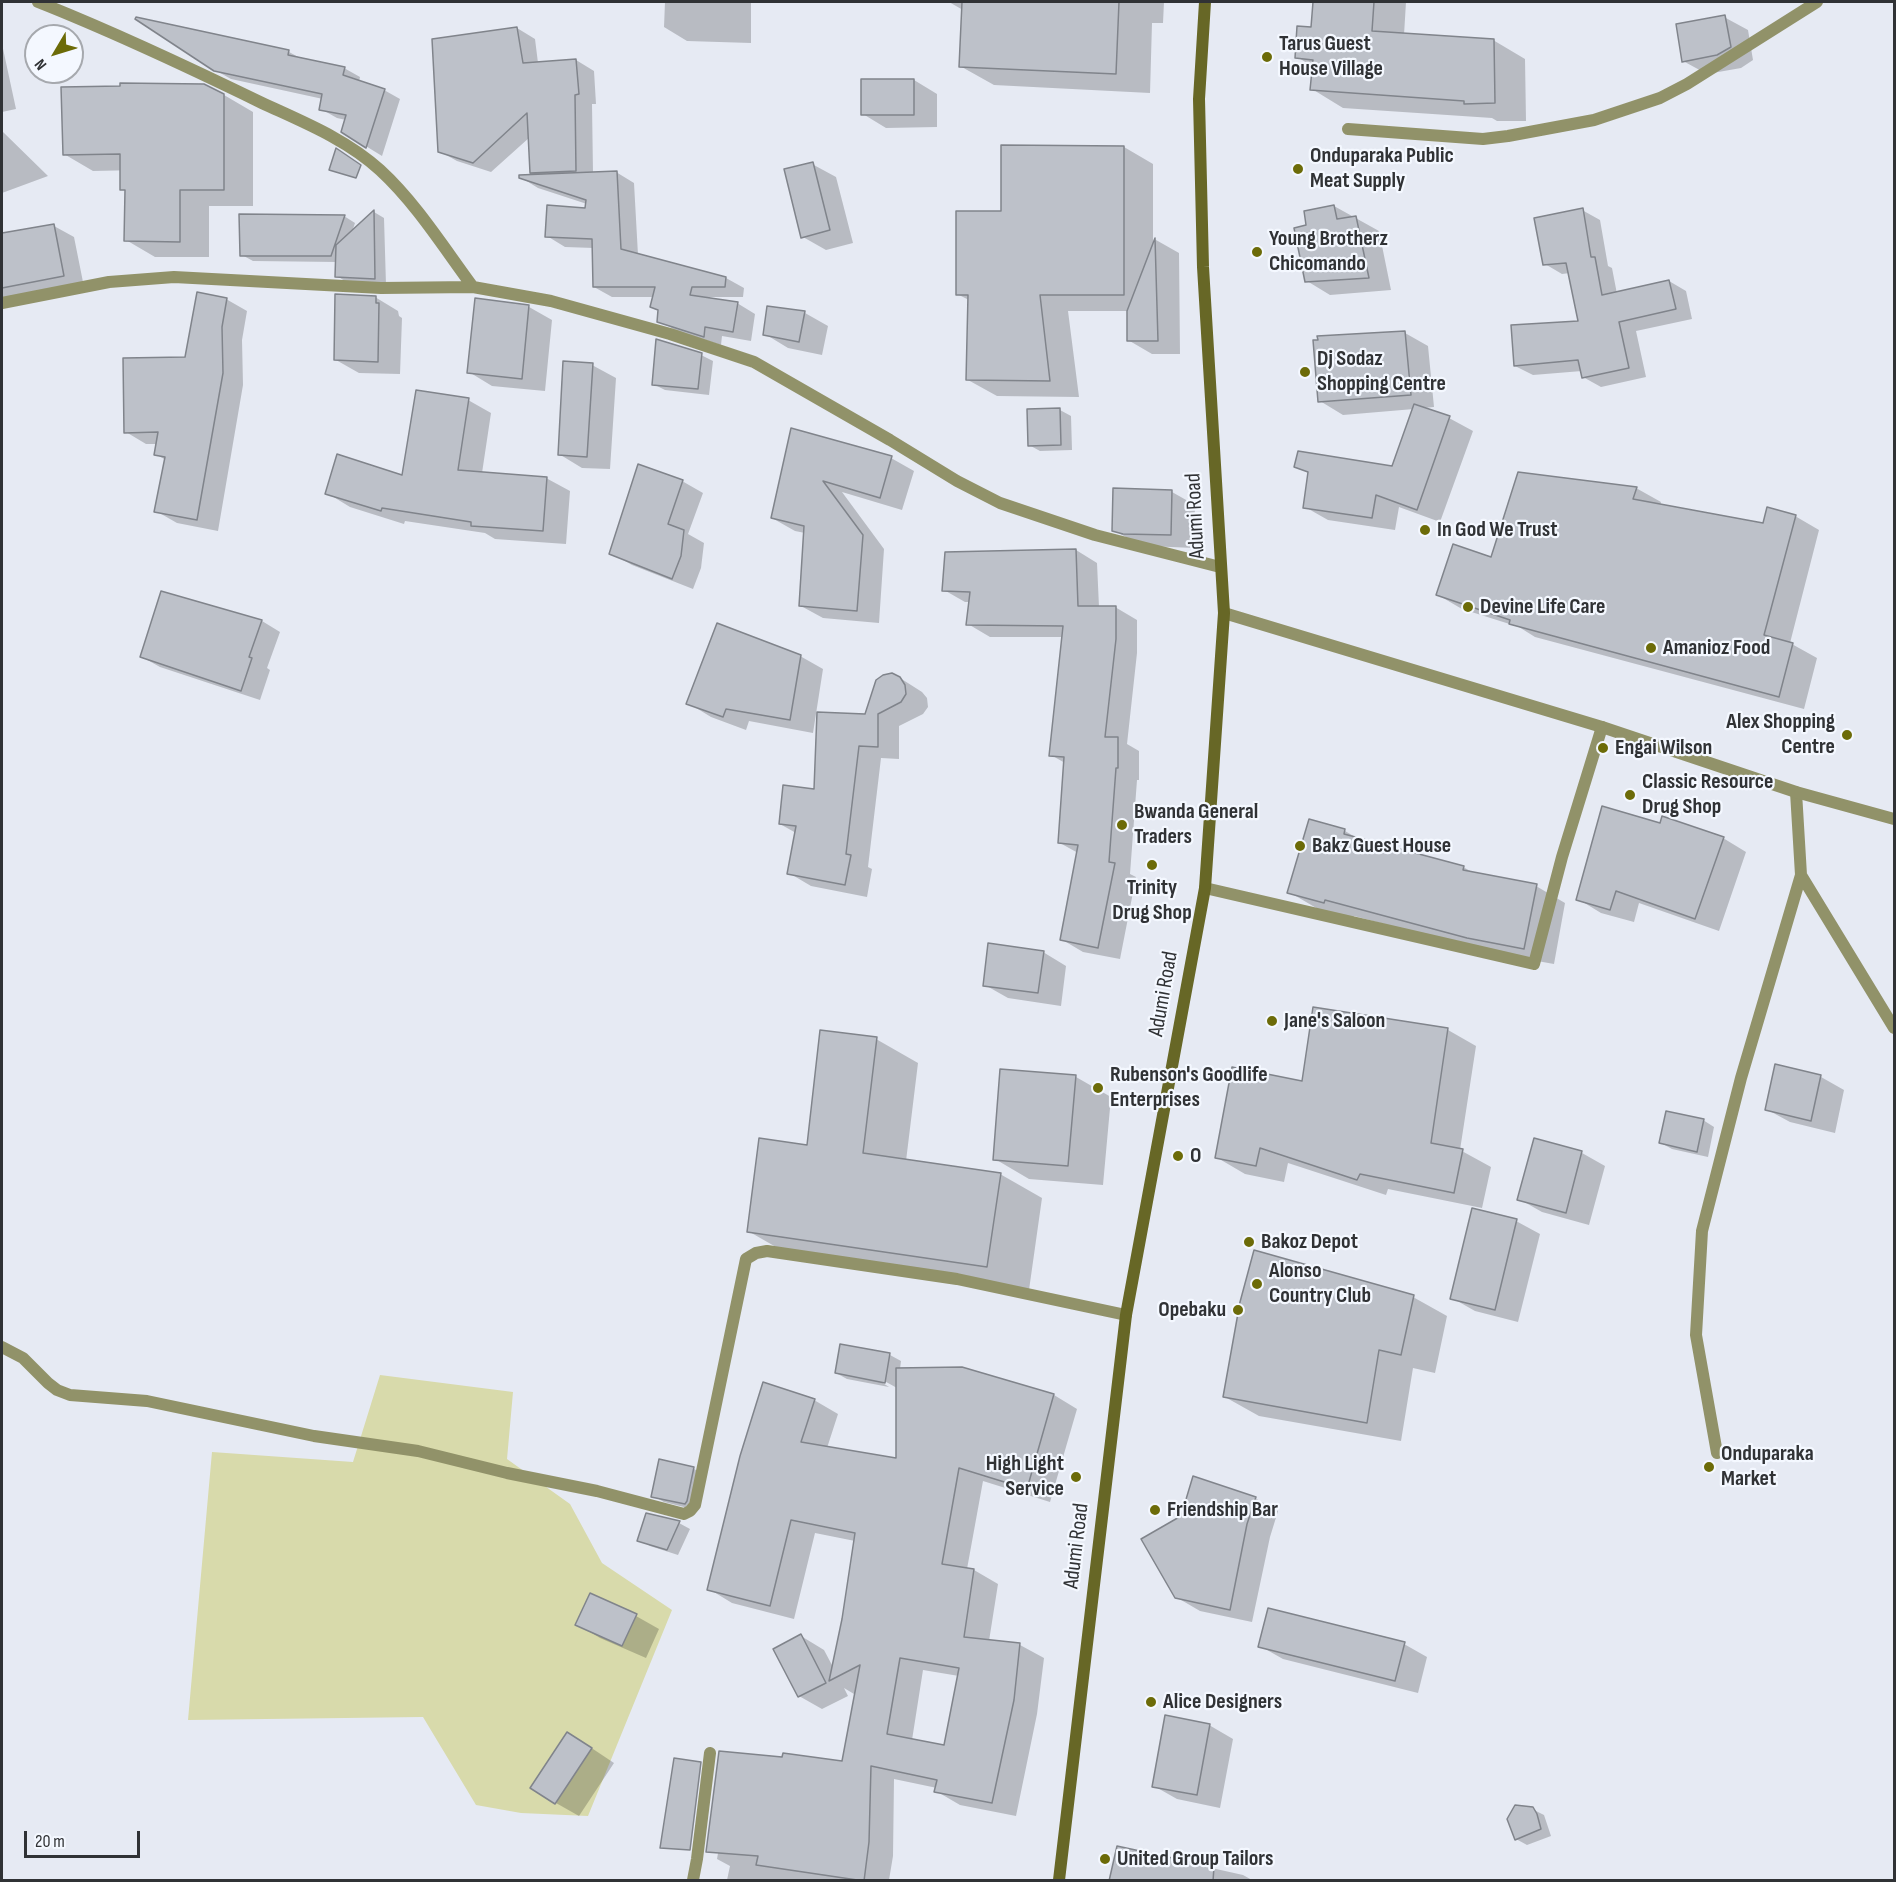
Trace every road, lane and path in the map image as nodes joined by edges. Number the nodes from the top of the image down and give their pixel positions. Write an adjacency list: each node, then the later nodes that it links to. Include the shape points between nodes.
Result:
1 (38, 2): 5 (street, via 206,75 347,144 402,192)
2 (1205, 2): 7 (main road, Adumi Road, via 1199,99 1203,267)
3 (1817, 2): 4 (street, via 1660,99 1594,120 1483,139)
4 (1348, 129)
5 (473, 287): 6 (street, via 381,288 174,277 109,282); 7 (street, via 562,304 754,362 957,482 1000,503 1095,535)
6 (2, 303)
7 (1220, 567): 8 (main road, Adumi Road)
8 (1224, 613): 9 (street); 13 (main road, Adumi Road)
9 (1602, 727): 10 (street); 13 (street, via 1534,964)
10 (1796, 792): 11 (street); 12 (street)
11 (1894, 819)
12 (1801, 874): 14 (street); 17 (street, via 1741,1078 1702,1232 1696,1335)
13 (1205, 888): 15 (main road, Adumi Road)
14 (1894, 1028)
15 (1126, 1315): 16 (street, via 957,1279 767,1251 756,1253 746,1259 695,1505 684,1514 418,1451 314,1436 147,1401 70,1395 57,1390 23,1358); 20 (main road, Adumi Road)
16 (2, 1347)
17 (1717, 1454)
18 (710, 1753): 19 (street)
19 (693, 1881)
20 (1059, 1881)

